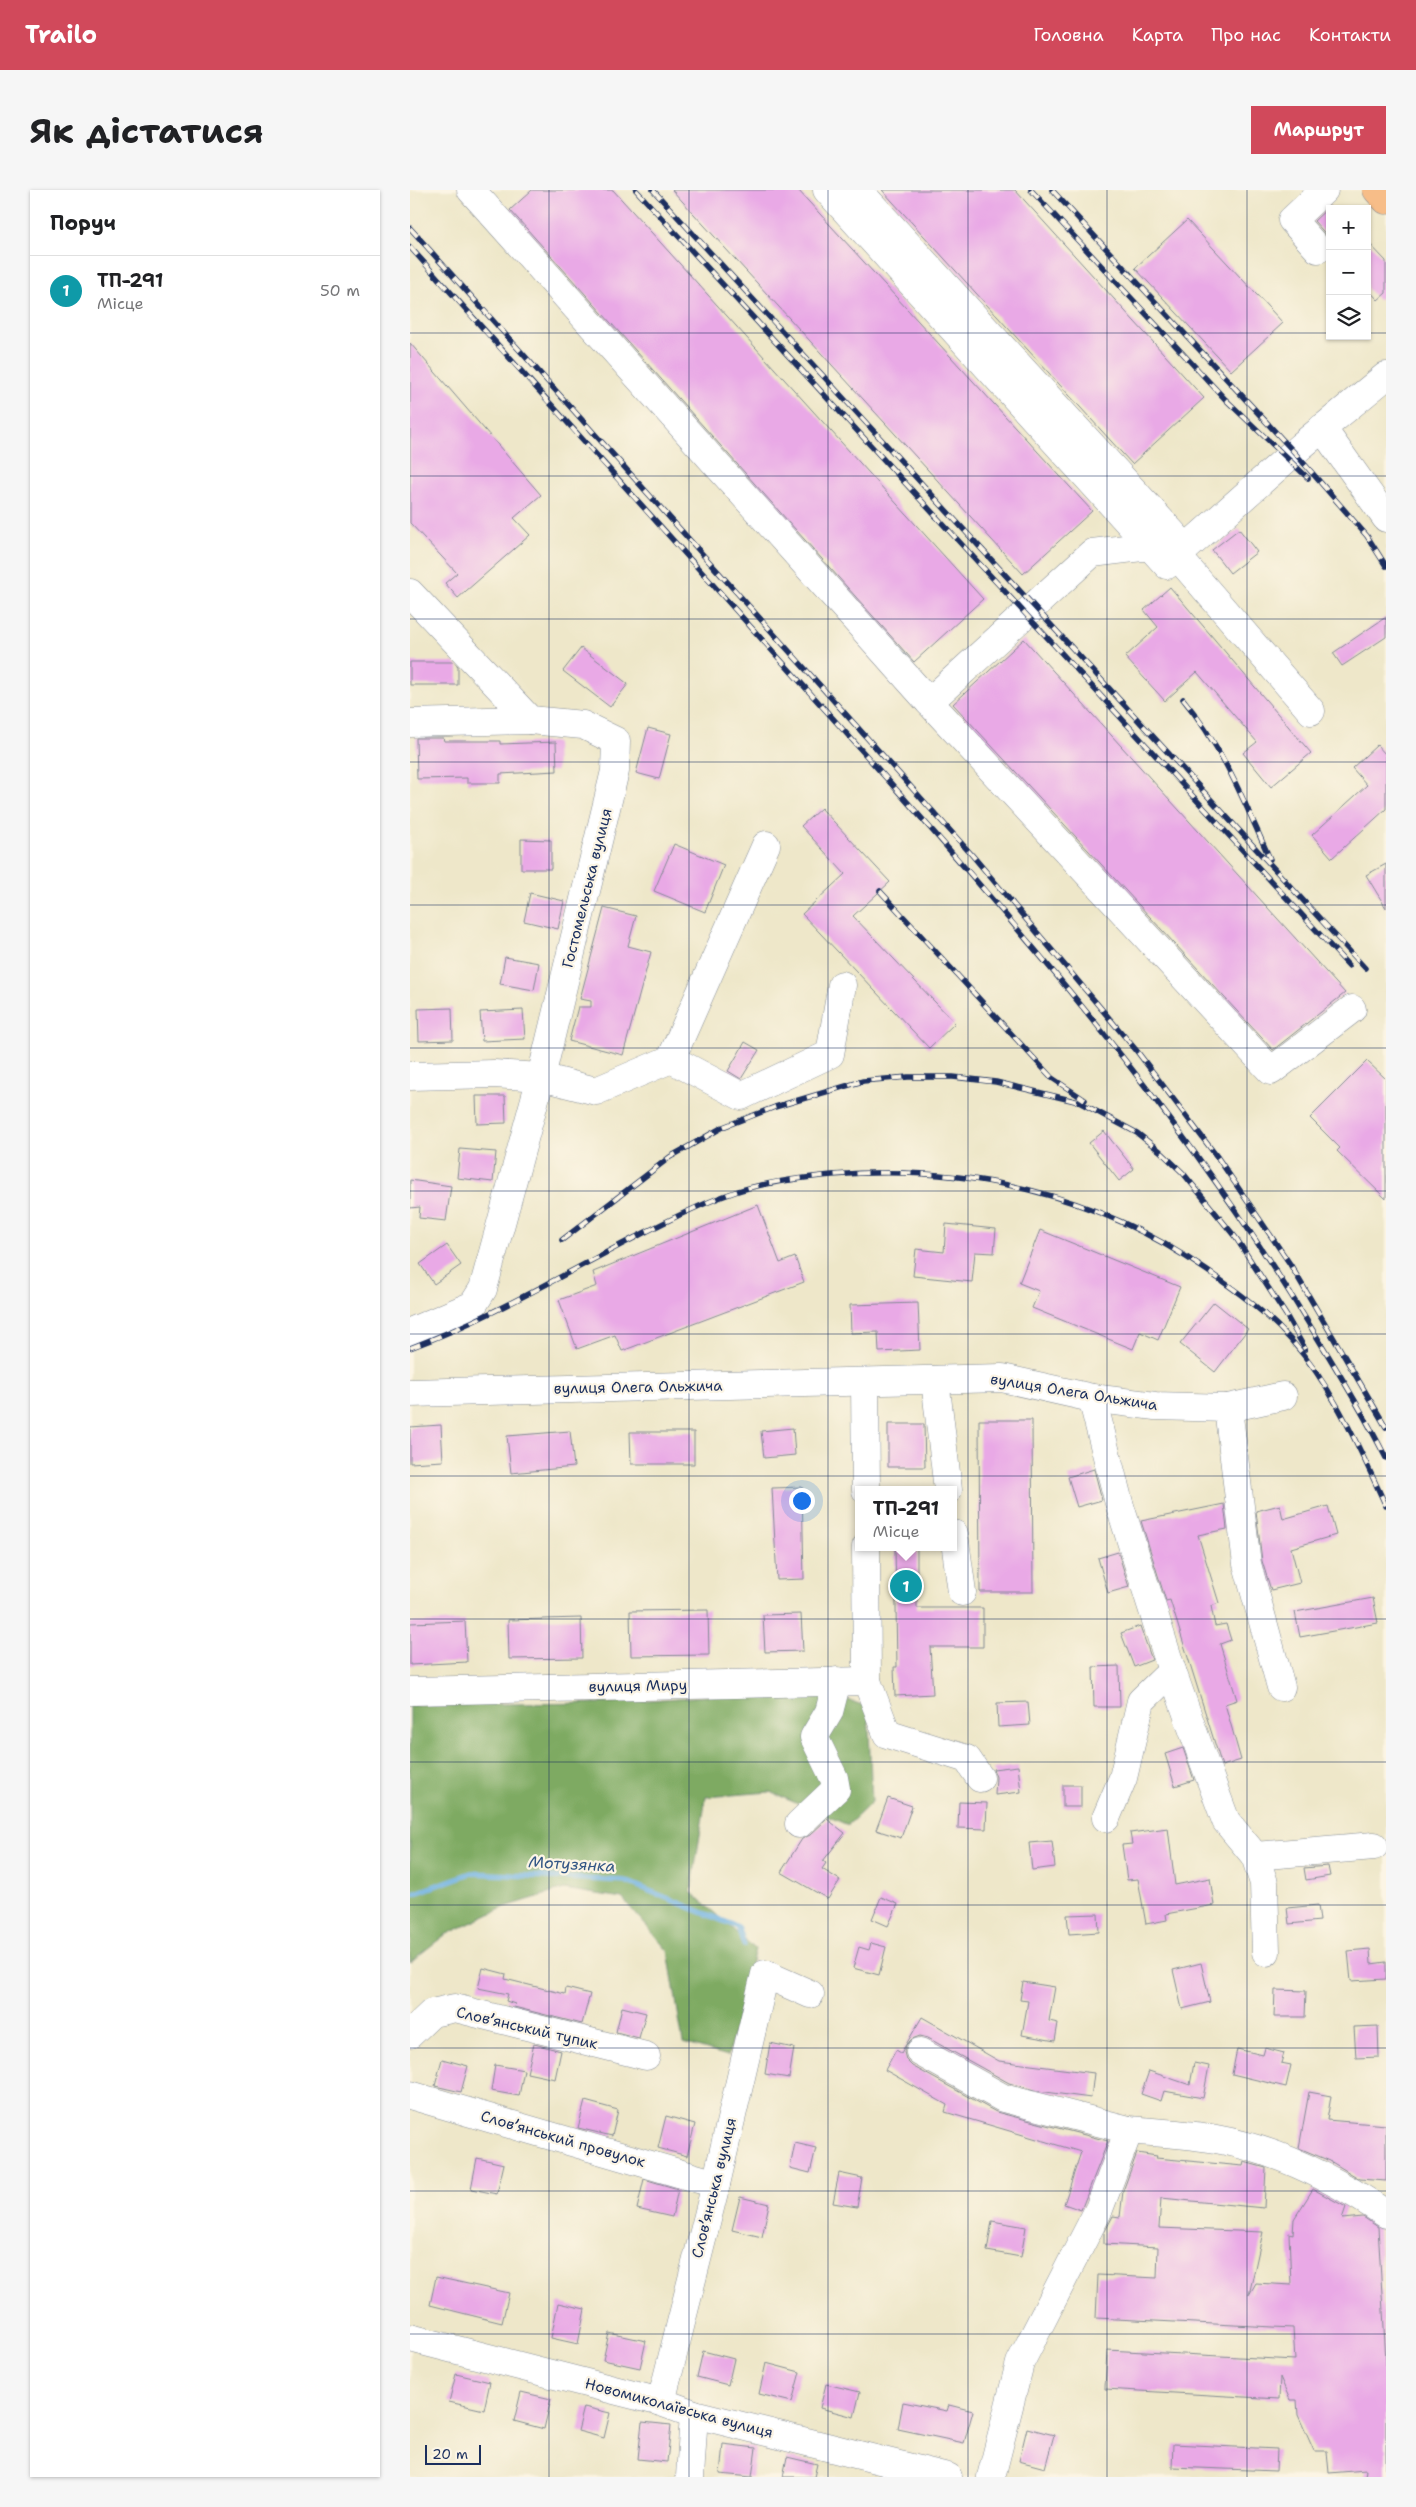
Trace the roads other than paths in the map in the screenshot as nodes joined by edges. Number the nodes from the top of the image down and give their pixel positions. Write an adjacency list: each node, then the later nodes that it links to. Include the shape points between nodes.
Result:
1 (827, 190): 11 (street)
2 (858, 190): 12 (street)
3 (1324, 190): 7 (street, via 1292,220)
4 (1377, 190): 6 (main road)
5 (479, 193): 14 (street)
6 (1386, 200)
7 (1318, 249)
8 (1386, 376): 9 (street)
9 (1322, 428): 10 (street); 12 (street)
10 (1386, 518)
11 (1150, 546): 12 (street, via 1167,565); 14 (street, via 1092,553)
12 (1182, 552): 15 (street)
13 (410, 593): 16 (street)
14 (929, 702): 20 (street, via 1271,1071)
15 (1311, 712)
16 (530, 720): 17 (street); 23 (street, Гостомельська вулиця, via 583,725 616,741 615,771)
17 (410, 723)
18 (766, 845): 21 (street)
19 (842, 985): 21 (street, via 830,1054 741,1096)
20 (1352, 1009)
21 (671, 1059): 23 (street, via 596,1091)
22 (410, 1076): 23 (street, via 494,1074)
23 (541, 1077): 24 (street, Гостомельська вулиця, via 483,1289 473,1305)
24 (410, 1332)
25 (935, 1380): 26 (street, вулиця Олега Ольжича); 29 (street, вулиця Олега Ольжича, via 1002,1378); 32 (street)
26 (865, 1382): 27 (street, вулиця Олега Ольжича); 31 (street)
27 (410, 1393)
28 (1283, 1396): 30 (street, вулиця Олега Ольжича)
29 (1092, 1398): 30 (street, вулиця Олега Ольжича, via 1155,1406); 36 (street, via 1119,1503)
30 (1228, 1408): 39 (street, via 1247,1564)
31 (866, 1486)
32 (948, 1486)
33 (866, 1551): 37 (street)
34 (956, 1551): 35 (street)
35 (962, 1592)
36 (1172, 1671): 42 (street, via 1141,1701 1123,1778); 45 (street, via 1226,1821)
37 (867, 1680): 38 (street, вулиця Миру); 41 (street, via 887,1734 967,1759)
38 (837, 1681): 40 (street, вулиця Миру); 43 (street, via 829,1712 814,1737 836,1789)
39 (1281, 1686)
40 (410, 1692)
41 (980, 1778)
42 (1106, 1818)
43 (799, 1824)
44 (1374, 1846): 45 (street)
45 (1255, 1856): 46 (street, via 1264,1883)
46 (1266, 1952)
47 (810, 1994): 53 (street, Словʼянська вулиця, via 765,1974)
48 (412, 2031): 50 (street, Словʼянський тупик, via 432,2014 454,2008)
49 (920, 2052): 52 (street, via 1003,2098)
50 (646, 2056)
51 (410, 2095): 53 (street, Словʼянський провулок)
52 (1129, 2130): 54 (street, via 1217,2139 1286,2158 1357,2193); 60 (street, via 1099,2209 1020,2363)
53 (716, 2184): 56 (street, Словʼянська вулиця)
54 (1386, 2214)
55 (410, 2338): 56 (street, Новомиколаївська вулиця)
56 (661, 2402): 57 (street, Новомиколаївська вулиця)
57 (694, 2414): 58 (street, Новомиколаївська вулиця); 59 (street)
58 (937, 2476)
59 (690, 2477)
60 (992, 2477)

